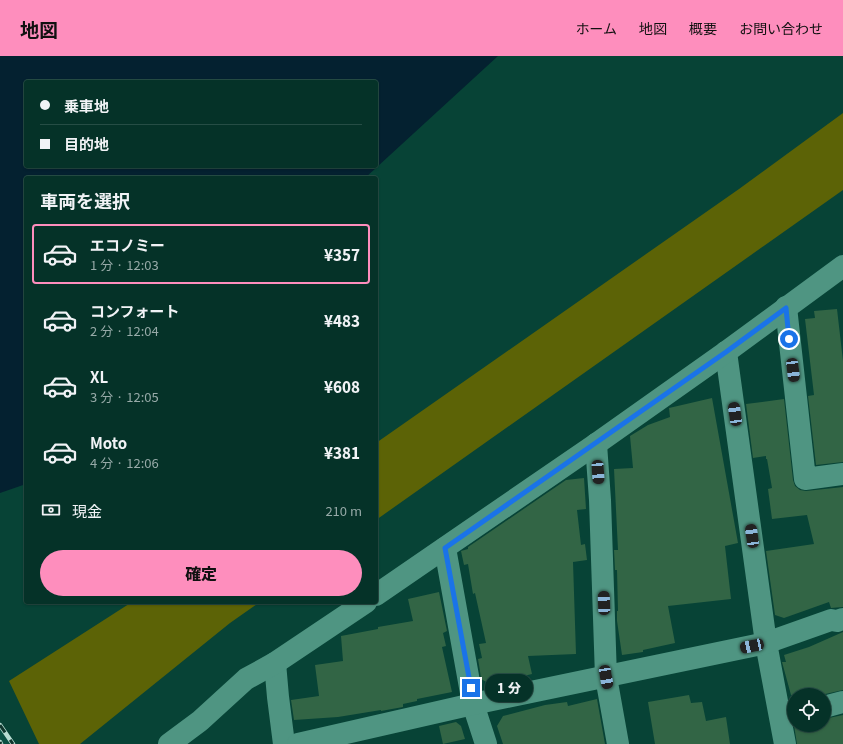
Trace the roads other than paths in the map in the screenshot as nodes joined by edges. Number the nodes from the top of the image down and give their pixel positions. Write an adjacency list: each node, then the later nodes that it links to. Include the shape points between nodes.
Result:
1 (843, 266): 2 (street)
2 (786, 308): 3 (street); 5 (street, via 805,479)
3 (726, 352): 4 (street); 10 (street)
4 (596, 444): 6 (street); 12 (street)
5 (843, 474)
6 (445, 548): 7 (street); 14 (street)
7 (378, 594)
8 (363, 604): 11 (street)
9 (843, 619): 10 (street, via 831,620)
10 (766, 643): 12 (street); 16 (street)
11 (276, 663): 17 (street, via 246,679 200,721); 18 (street)
12 (606, 677): 14 (street); 21 (street)
13 (843, 702): 15 (street)
14 (473, 704): 19 (street); 20 (street)
15 (831, 705)
16 (787, 715): 22 (street)
17 (170, 744)
18 (284, 744)
19 (298, 744)
20 (486, 744)
21 (618, 744)
22 (785, 744)

